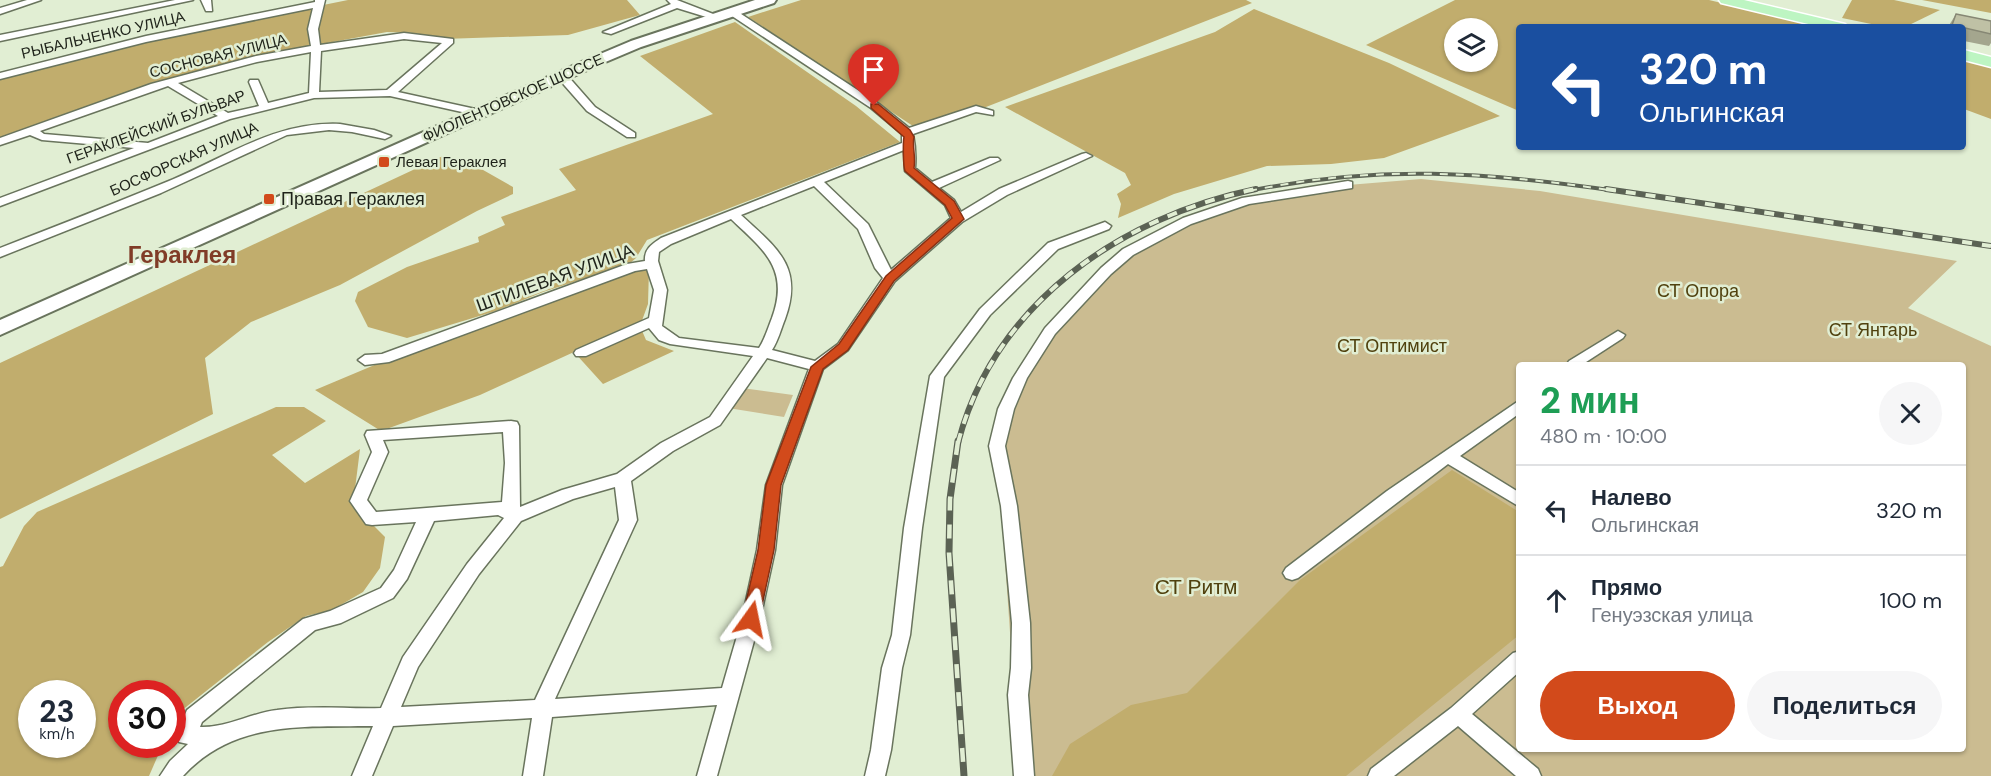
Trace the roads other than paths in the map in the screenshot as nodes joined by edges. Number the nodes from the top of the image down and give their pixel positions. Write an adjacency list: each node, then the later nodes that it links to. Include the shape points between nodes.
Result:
1 (36, 0): 8 (street)
2 (188, 0): 13 (street)
3 (769, 0): 9 (main road, ФИОЛЕНТОВСКОЕ ШОССЕ)
4 (1725, 0): 10 (main road)
5 (1745, 0): 11 (main road)
6 (320, 2): 14 (street, via 313,29); 17 (street, РЫБАЛЬЧЕНКО УЛИЦА, via 146,39)
7 (674, 2): 9 (street); 12 (street)
8 (0, 11)
9 (724, 15): 18 (main road, ФИОЛЕНТОВСКОЕ ШОССЕ, via 636,44); 30 (street, via 874,106)
10 (1827, 24)
11 (1846, 24)
12 (608, 32)
13 (0, 38)
14 (316, 47): 19 (street, СОСНОВАЯ УЛИЦА); 21 (street, СОСНОВАЯ УЛИЦА, via 404,36 450,41); 22 (street)
15 (1966, 54): 16 (main road)
16 (1991, 60)
17 (0, 76)
18 (562, 76): 24 (main road, ФИОЛЕНТОВСКОЕ ШОССЕ); 28 (street, via 591,109)
19 (169, 82): 26 (street); 27 (street, СОСНОВАЯ УЛИЦА)
20 (254, 82): 23 (street)
21 (390, 93): 22 (street, ГЕРАКЛЕЙСКИЙ БУЛЬВАР); 24 (street, ГЕРАКЛЕЙСКИЙ БУЛЬВАР)
22 (314, 95): 23 (street, ГЕРАКЛЕЙСКИЙ БУЛЬВАР)
23 (264, 106): 26 (street, ГЕРАКЛЕЙСКИЙ БУЛЬВАР)
24 (480, 113): 48 (main road, ФИОЛЕНТОВСКОЕ ШОССЕ)
25 (989, 113): 30 (street, ШТИЛЕВАЯ УЛИЦА, via 976,109)
26 (226, 117): 32 (street, ГЕРАКЛЕЙСКИЙ БУЛЬВАР)
27 (31, 131): 31 (street, СОСНОВАЯ УЛИЦА); 32 (street, via 42,137)
28 (631, 135)
29 (385, 136): 44 (street, БОСФОРСКАЯ УЛИЦА, via 360,128 294,130 253,143 209,168)
30 (907, 139): 35 (street, ШТИЛЕВАЯ УЛИЦА); 37 (street, via 911,153 909,169)
31 (0, 142)
32 (150, 145): 39 (street, ГЕРАКЛЕЙСКИЙ БУЛЬВАР)
33 (1086, 156): 42 (street, via 1003,192)
34 (994, 160): 37 (street)
35 (817, 182): 41 (street, ШТИЛЕВАЯ УЛИЦА); 46 (street, via 864,227)
36 (1348, 185): 73 (street, via 1246,201 1187,221 1128,252 1050,331 1020,378 1006,409 997,446 1009,506 1021,623 1018,696)
37 (930, 187): 42 (street, via 950,203)
38 (0, 193): 39 (street, ГЕРАКЛЕЙСКИЙ БУЛЬВАР)
39 (22, 194): 40 (street, ГЕРАКЛЕЙСКИЙ БУЛЬВАР)
40 (0, 202)
41 (734, 215): 45 (street, ШТИЛЕВАЯ УЛИЦА, via 657,246 652,252); 51 (street, via 771,250 783,273 785,300)
42 (958, 219): 46 (street)
43 (1105, 226): 72 (street, via 1053,246 985,312 937,376 901,635)
44 (0, 253)
45 (652, 264): 47 (street, via 660,287); 52 (street, ШТИЛЕВАЯ УЛИЦА, via 632,267 393,356)
46 (890, 278): 54 (street, via 843,347)
47 (656, 320): 50 (street); 51 (street, via 661,335 671,340)
48 (0, 328)
49 (1618, 335): 53 (street)
50 (581, 353)
51 (763, 353): 54 (street); 57 (street, via 715,421 667,447)
52 (365, 360)
53 (1577, 362)
54 (817, 367): 63 (street, via 774,485 756,596)
55 (1516, 408): 56 (street)
56 (1449, 457): 58 (street); 61 (street)
57 (622, 479): 60 (street, via 568,494); 64 (street, via 628,520)
58 (1516, 499)
59 (428, 515): 60 (street, via 500,508); 60 (street, via 372,519 358,501 380,452 373,435 511,426 510,503); 67 (street, via 401,574 387,593 334,618 310,624 194,716 186,735)
60 (515, 516): 66 (street, via 473,569 410,663)
61 (1292, 573)
62 (1516, 663): 65 (street)
63 (728, 696): 64 (street); 71 (street)
64 (541, 708): 66 (street); 70 (street)
65 (1458, 714): 74 (street); 75 (street)
66 (386, 717): 67 (street, via 284,718 244,725); 69 (street)
67 (214, 738): 68 (street, via 179,764)
68 (170, 776)
69 (362, 776)
70 (533, 776)
71 (707, 776)
72 (875, 776)
73 (1024, 776)
74 (1378, 776)
75 (1531, 776)

